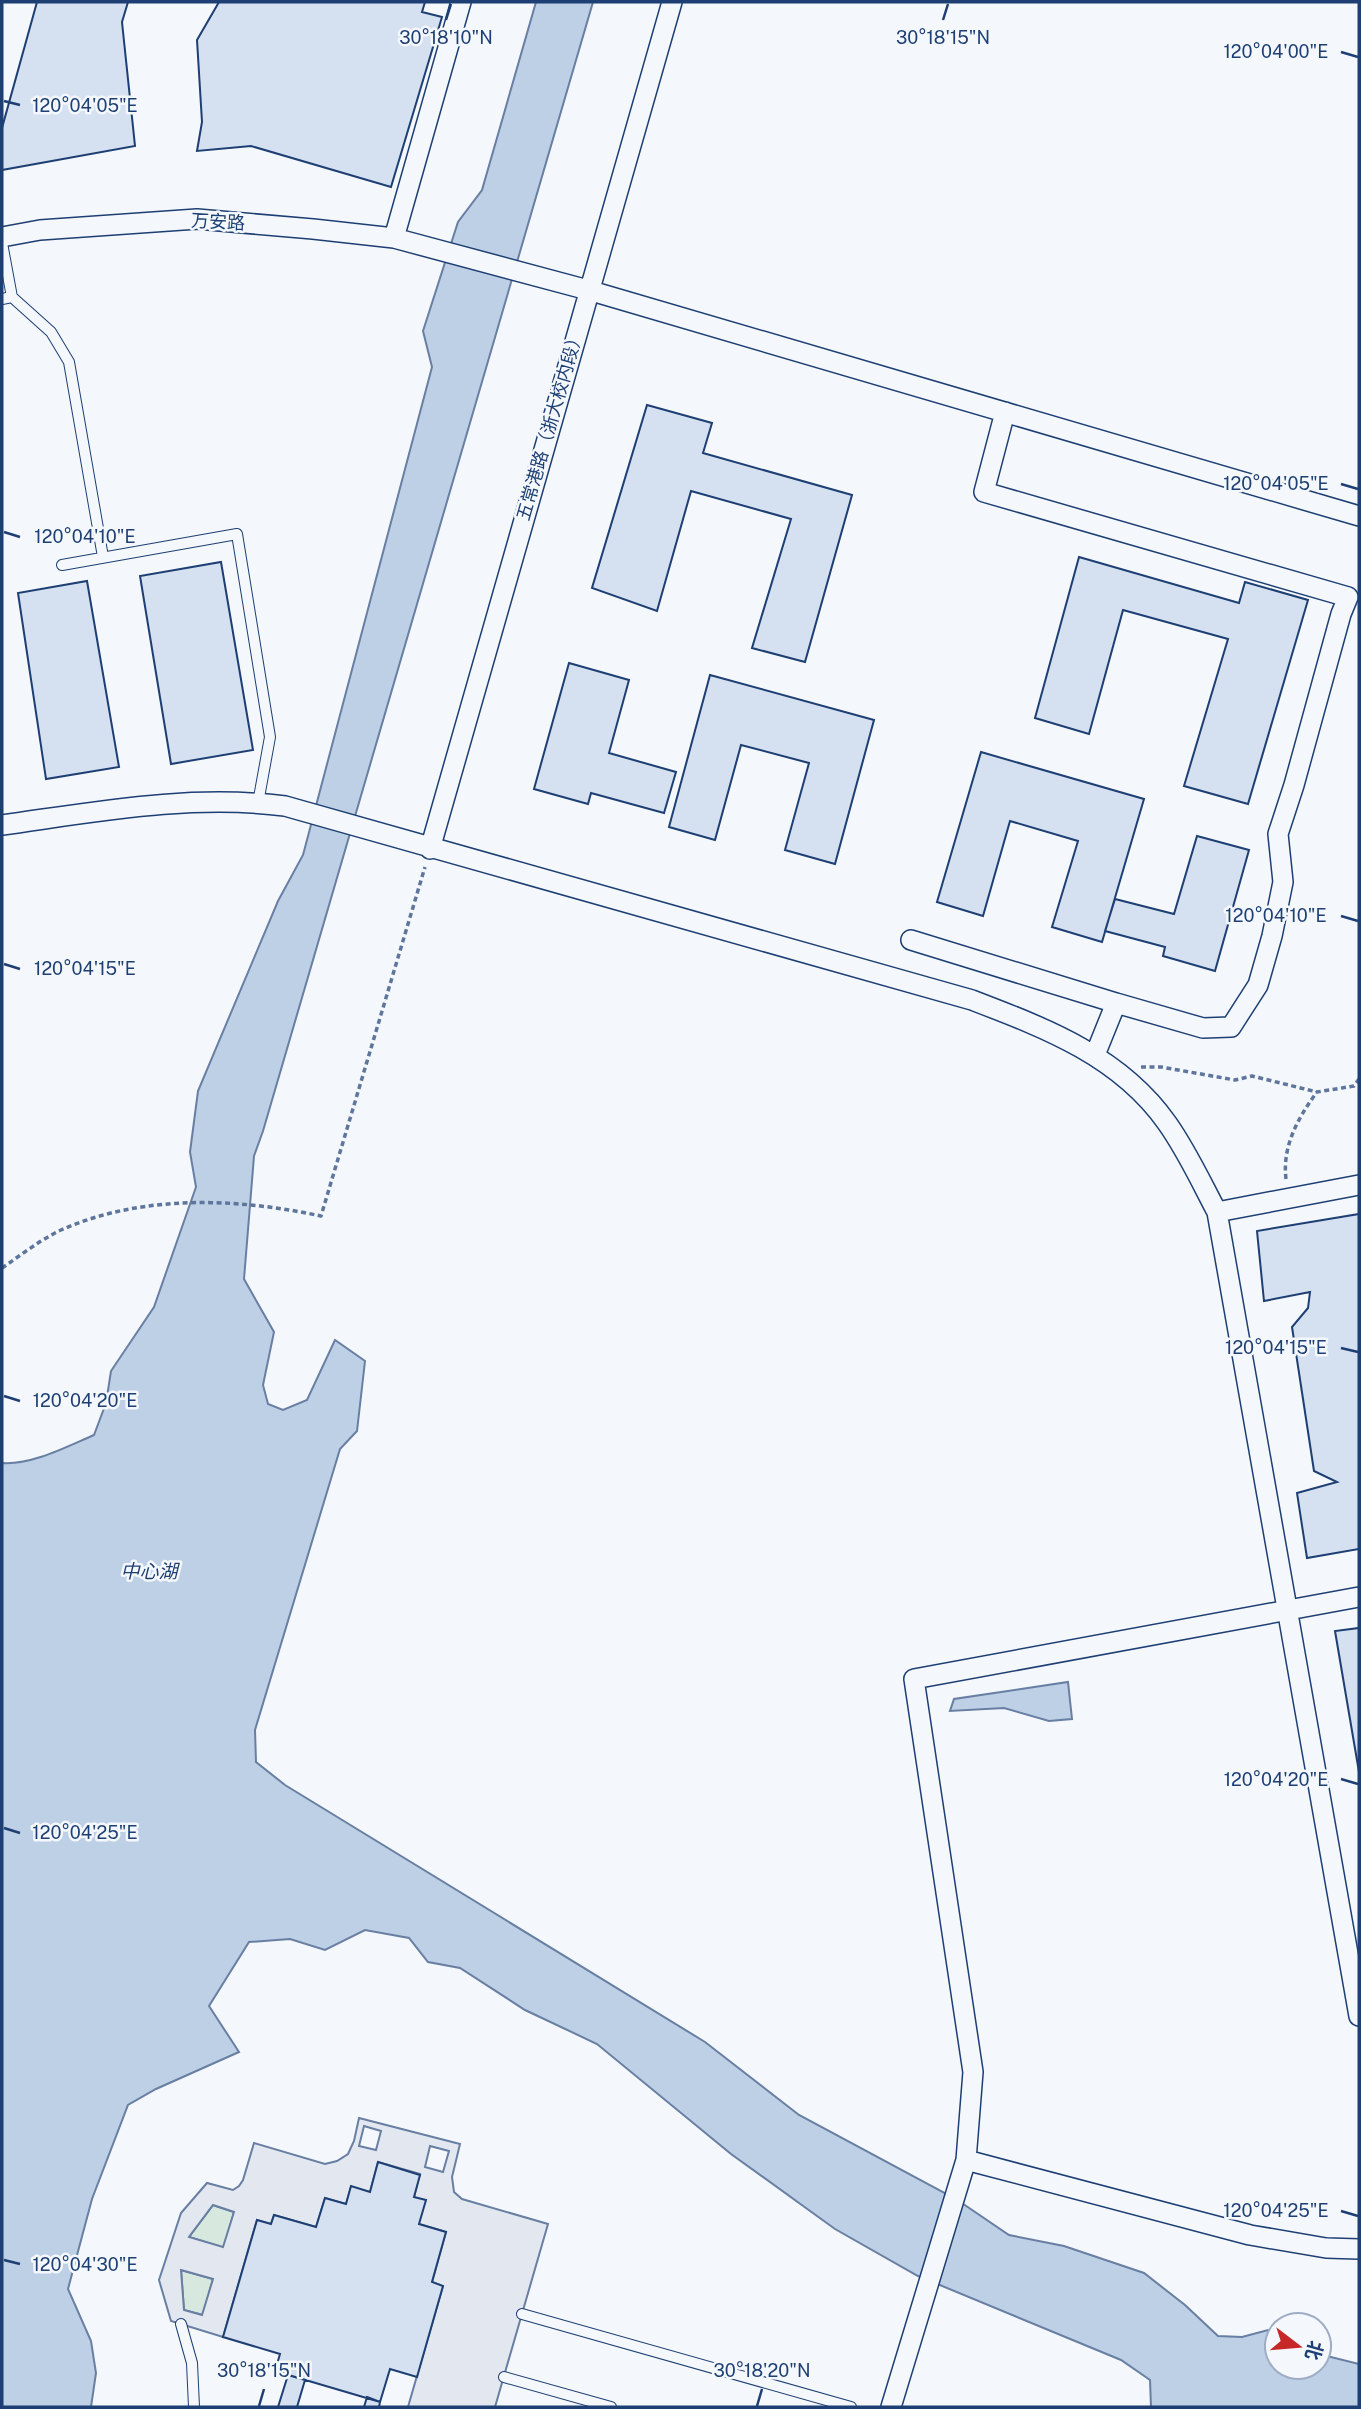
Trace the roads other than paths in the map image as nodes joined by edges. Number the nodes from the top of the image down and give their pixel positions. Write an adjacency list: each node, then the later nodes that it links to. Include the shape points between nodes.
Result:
1 (461, 2): 3 (street)
2 (672, 2): 5 (street, 五常港路（浙大校内段）)
3 (394, 238): 4 (street, 万安路, via 197,219 40,230); 5 (street, 万安路)
4 (2, 240): 6 (lane)
5 (588, 290): 7 (street, 万安路); 13 (street, 五常港路（浙大校内段）)
6 (7, 298): 9 (lane, via 51,331 69,362)
7 (1005, 412): 8 (street, 万安路); 15 (street, via 984,492 1348,597 1278,834 1283,882 1258,985 1231,1027 1203,1028)
8 (1359, 516)
9 (103, 557): 10 (lane); 11 (lane, via 237,534 270,737)
10 (62, 565)
11 (258, 803): 12 (street, via 172,802); 13 (street, via 285,806)
12 (2, 825)
13 (430, 849): 16 (street, via 972,1000 1029,1021)
14 (911, 940): 15 (street)
15 (1116, 1003): 16 (street)
16 (1095, 1055): 18 (street, via 1139,1091 1167,1122)
17 (1359, 1185): 18 (street)
18 (1217, 1212): 20 (street)
19 (1359, 1597): 20 (street)
20 (1287, 1609): 21 (street); 22 (street, via 914,1679 973,2073)
21 (1359, 2016)
22 (964, 2167): 23 (street, via 1250,2235); 30 (street)
23 (1359, 2249)
24 (522, 2314): 29 (lane)
25 (181, 2324): 27 (lane, via 192,2363)
26 (504, 2377): 28 (lane)
27 (194, 2407)
28 (611, 2407)
29 (851, 2407)
30 (891, 2407)

